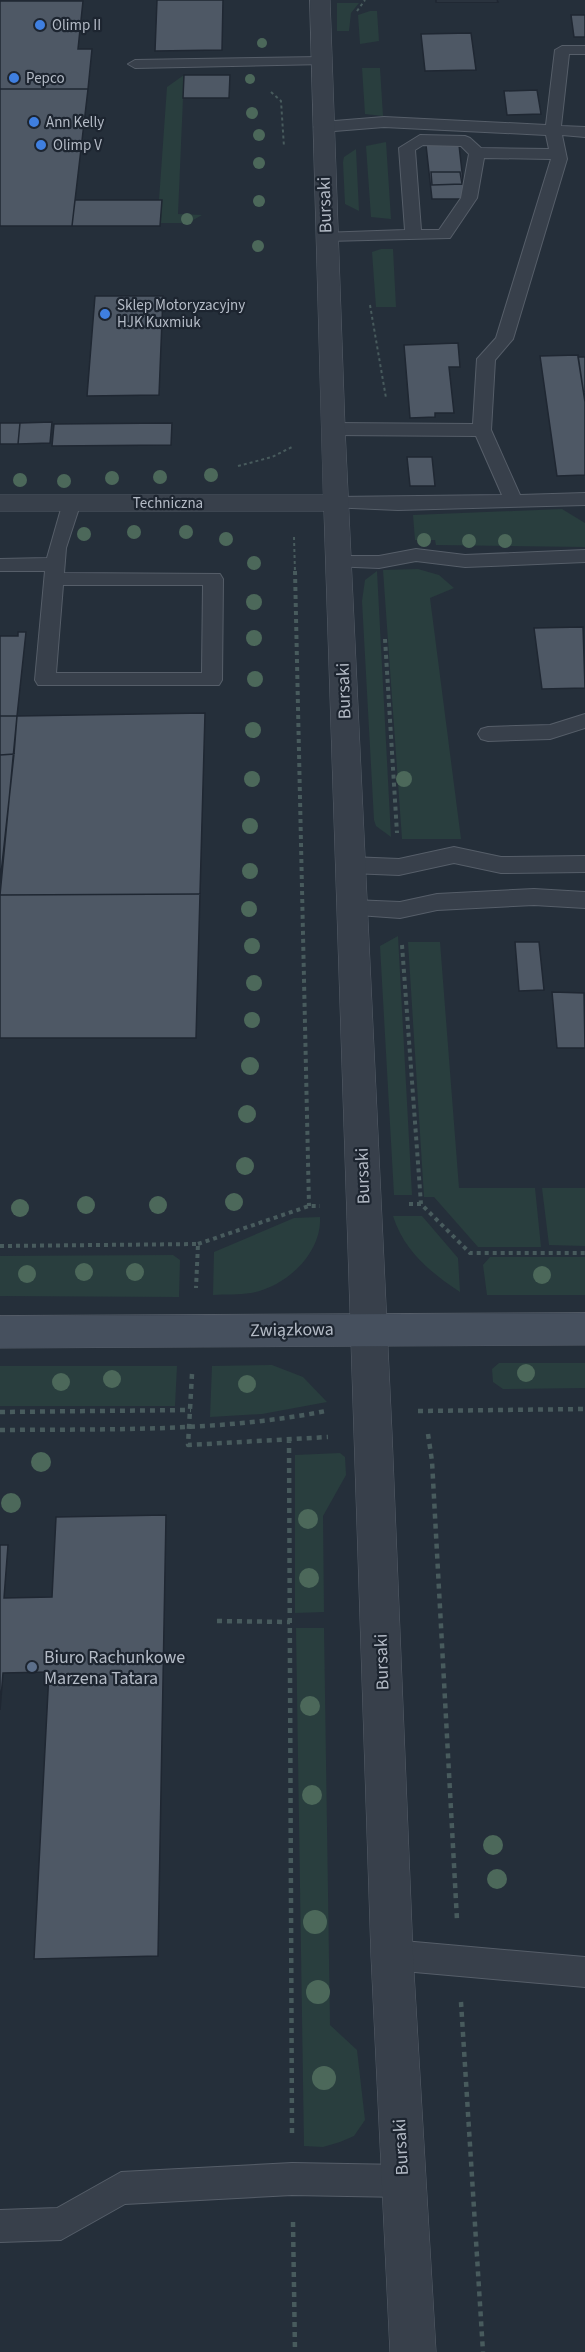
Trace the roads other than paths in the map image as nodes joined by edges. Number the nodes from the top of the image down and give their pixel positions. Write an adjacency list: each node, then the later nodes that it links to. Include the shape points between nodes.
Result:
1 (320, 0): 3 (street, Bursaki)
2 (585, 50): 6 (lane, via 562,50)
3 (320, 62): 4 (lane); 5 (street, Bursaki)
4 (135, 64)
5 (322, 127): 6 (lane, via 384,122); 11 (street, Bursaki)
6 (553, 129): 7 (lane); 9 (lane)
7 (585, 132)
8 (477, 153): 9 (lane); 10 (lane, via 473,189 465,211 444,235); 10 (lane, via 465,141 420,140 406,148)
9 (558, 154): 13 (lane, via 504,339 486,359)
10 (413, 234): 11 (lane)
11 (327, 236): 12 (street, Bursaki)
12 (333, 429): 13 (lane); 18 (street, Bursaki)
13 (482, 430): 14 (lane)
14 (513, 499): 15 (lane); 18 (lane)
15 (585, 499)
16 (72, 502): 17 (street, Techniczna); 18 (street, Techniczna); 22 (lane, via 57,548)
17 (0, 503)
18 (336, 503): 20 (street, Bursaki)
19 (585, 556): 20 (lane, via 465,561 416,555 380,562)
20 (338, 561): 26 (street, Bursaki)
21 (0, 564): 22 (lane)
22 (57, 572): 22 (lane, via 213,579 212,680 45,680)
23 (585, 721): 24 (lane, via 550,732)
24 (488, 734)
25 (585, 864): 26 (lane, via 501,865 454,855 399,867)
26 (350, 866): 28 (street, Bursaki)
27 (585, 900): 28 (lane, via 534,897 448,901 400,910)
28 (352, 908): 29 (street, Bursaki)
29 (368, 1329): 30 (street, Związkowa); 31 (street, Związkowa); 32 (street, Bursaki)
30 (585, 1329)
31 (0, 1332)
32 (392, 1955): 33 (lane); 34 (street, Bursaki)
33 (585, 1972)
34 (403, 2181): 35 (lane, via 292,2179 121,2188 61,2224); 36 (street, Bursaki)
35 (0, 2226)
36 (413, 2352)

